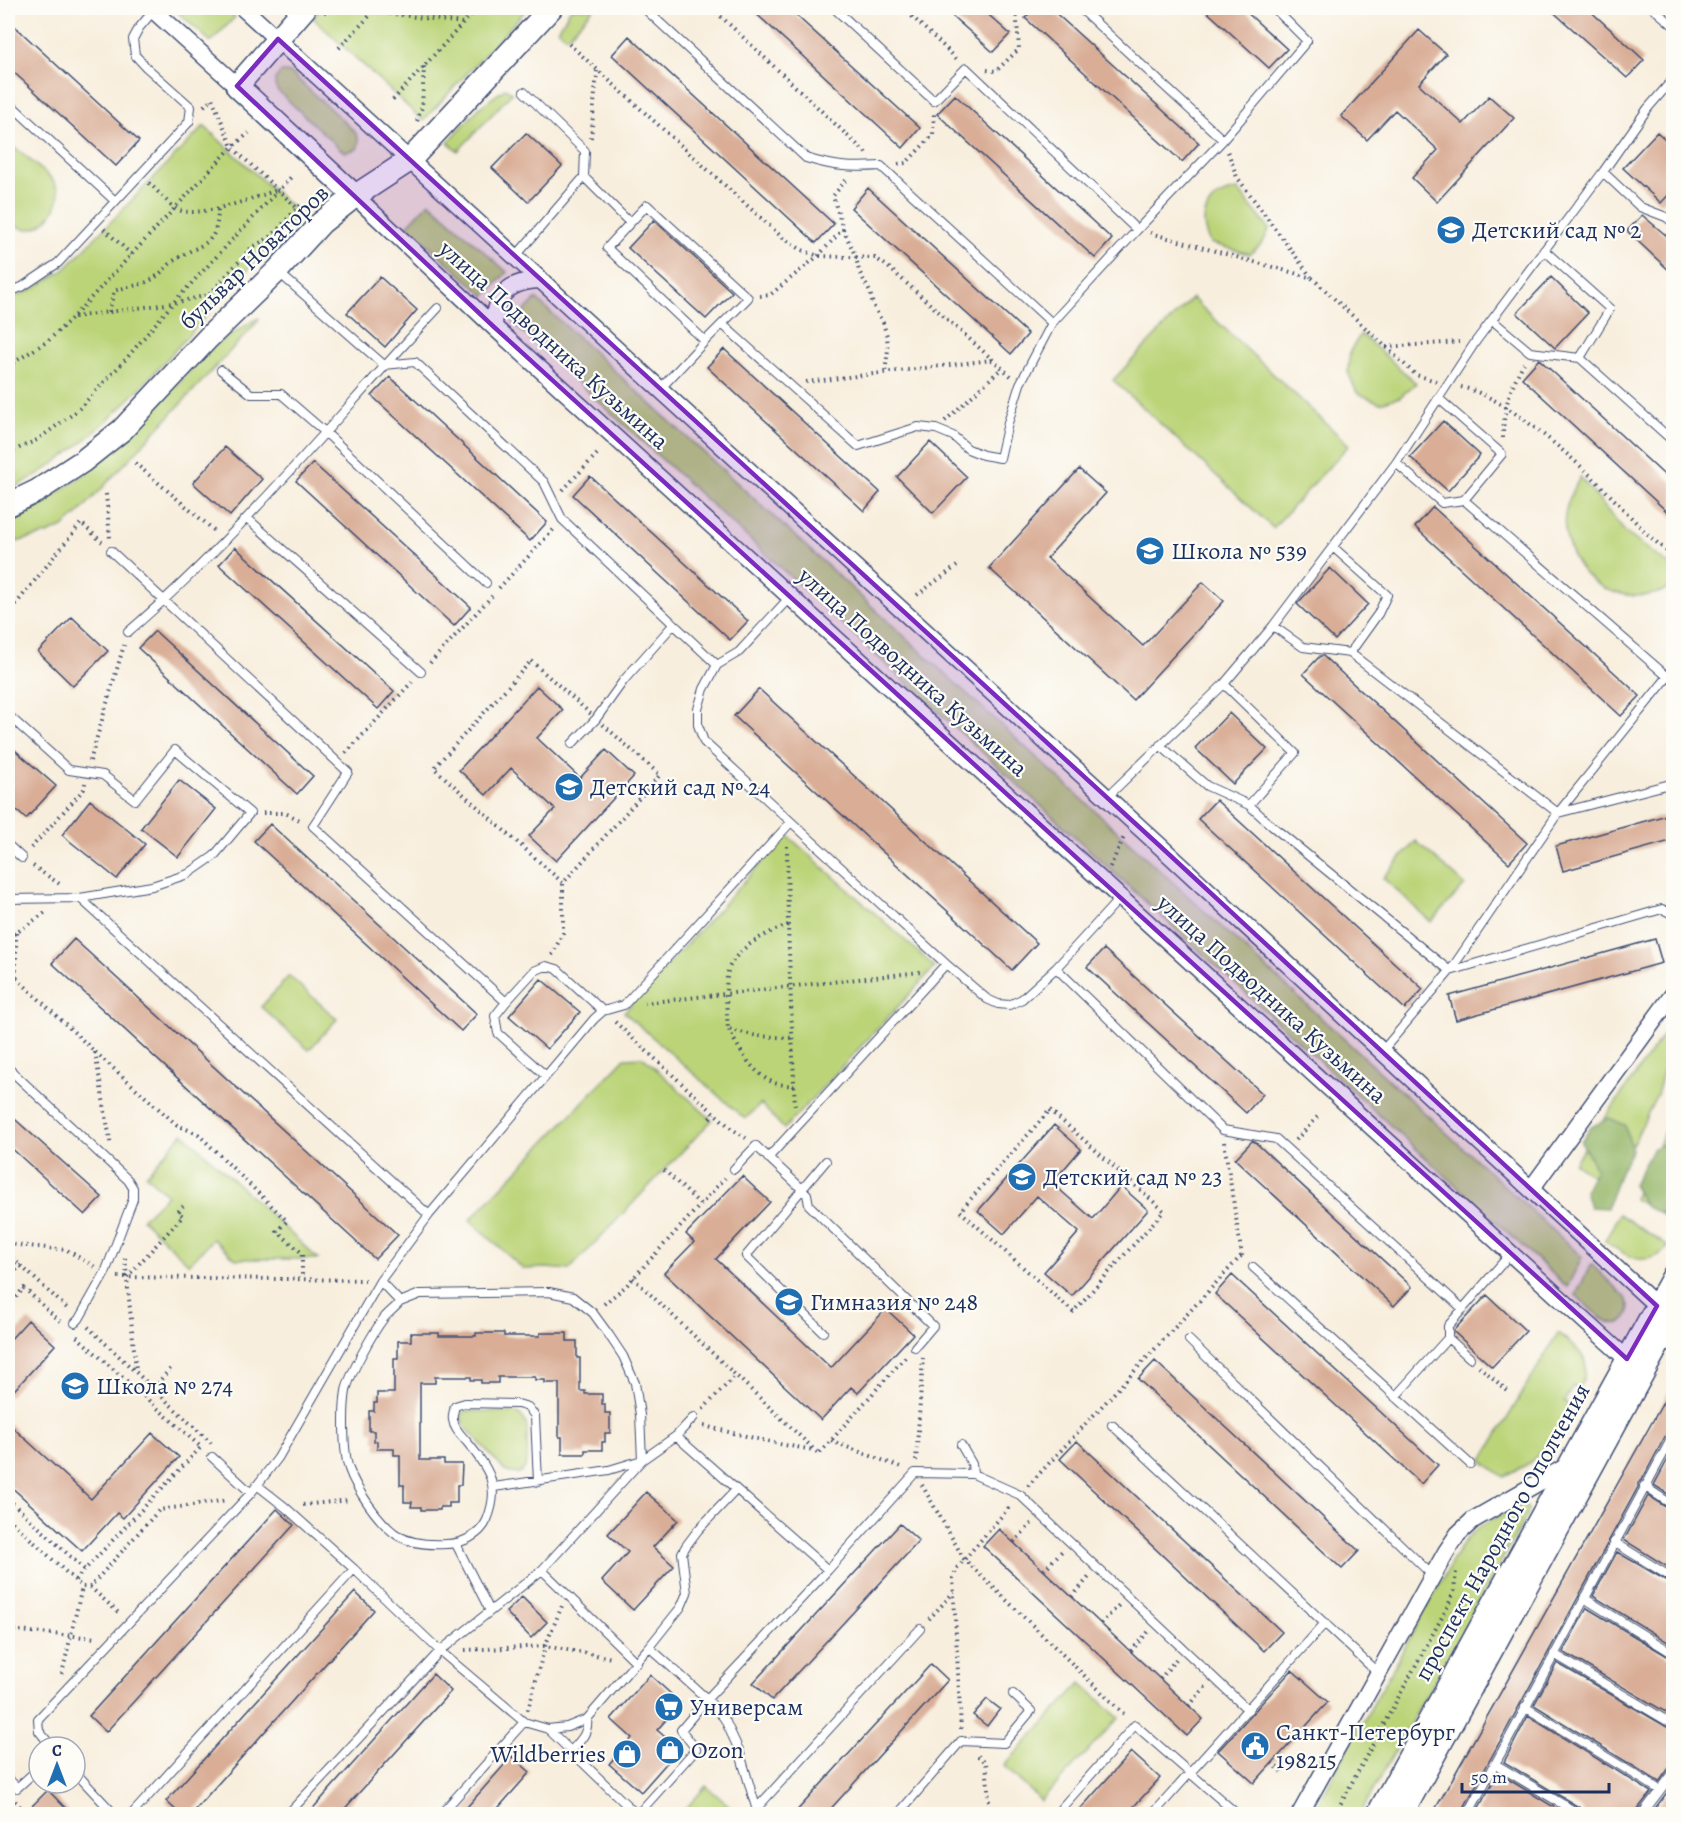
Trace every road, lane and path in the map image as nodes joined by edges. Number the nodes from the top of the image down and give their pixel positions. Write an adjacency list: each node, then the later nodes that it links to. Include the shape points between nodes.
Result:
1 (243, 8): 18 (street, улица Подводника Кузьмина)
2 (376, 8): 15 (path)
3 (477, 8): 16 (path)
4 (551, 8): 36 (main road, бульвар Новаторов)
5 (644, 8): 37 (lane, via 806,158 856,168)
6 (712, 8): 37 (path)
7 (834, 8): 30 (lane)
8 (903, 8): 22 (path)
9 (1016, 8): 22 (path, via 1019,49 996,71)
10 (1080, 8): 33 (lane)
11 (1653, 8): 17 (lane)
12 (152, 9): 25 (street, улица Подводника Кузьмина); 39 (lane, via 133,39 135,55 191,107 189,122)
13 (1277, 9): 33 (lane, via 1307,41)
14 (312, 12): 15 (path, via 339,8); 18 (main road)
15 (372, 12): 16 (path); 20 (path)
16 (463, 23): 21 (path)
17 (1674, 26)
18 (278, 39): 25 (main road); 36 (street, улица Подводника Кузьмина)
19 (569, 44): 23 (path)
20 (339, 48)
21 (424, 66): 28 (path); 31 (path, via 422,107)
22 (966, 68): 30 (lane); 54 (lane)
23 (597, 70): 35 (path, via 591,136); 58 (path, via 783,238)
24 (1674, 78): 38 (lane)
25 (237, 86): 43 (main road, улица Подводника Кузьмина)
26 (524, 92): 35 (lane)
27 (212, 98): 34 (path)
28 (393, 99)
29 (8, 102): 45 (lane)
30 (934, 102): 37 (path, via 933,135 906,163)
31 (417, 122)
32 (249, 133): 34 (path)
33 (1223, 140): 54 (lane); 61 (path, via 1237,177)
34 (232, 147): 42 (path); 47 (path)
35 (585, 151): 41 (lane)
36 (410, 160): 43 (main road, бульвар Новаторов); 57 (street, улица Подводника Кузьмина)
37 (881, 166): 70 (lane)
38 (1604, 172): 49 (lane, via 1640,207); 55 (lane)
39 (139, 174): 45 (lane); 47 (path)
40 (293, 175): 42 (path)
41 (584, 177): 51 (lane); 57 (lane)
42 (278, 189): 46 (path); 65 (path); 65 (path, via 299,206 272,236 251,248 209,295)
43 (355, 196): 60 (main road, бульвар Новаторов, via 321,223); 72 (street, улица Подводника Кузьмина)
44 (833, 196): 53 (path)
45 (115, 201): 50 (lane)
46 (218, 207): 47 (path, via 188,213); 67 (path, via 212,238 174,260 153,279 114,291)
47 (176, 208): 56 (path)
48 (1674, 209): 49 (lane)
49 (1666, 217): 52 (lane)
50 (96, 222): 56 (path); 63 (lane, via 58,263)
51 (630, 223): 64 (lane, via 646,206); 73 (lane, via 607,248)
52 (1674, 223)
53 (843, 229): 58 (path); 59 (path)
54 (1137, 230): 61 (path); 70 (lane)
55 (1544, 250): 69 (lane); 77 (lane, via 1610,309)
56 (132, 255): 68 (path)
57 (516, 256): 62 (street, улица Подводника Кузьмина)
58 (818, 256): 59 (path); 64 (path, via 770,295)
59 (856, 257): 78 (path, via 875,258 887,266); 83 (path, via 887,336)
60 (277, 271): 79 (lane); 101 (main road, бульвар Новаторов, via 122,430 83,461)
61 (1312, 278): 75 (path)
62 (541, 280): 72 (street, via 512,286 501,297); 87 (street, улица Подводника Кузьмина)
63 (8, 292)
64 (748, 298): 71 (lane)
65 (173, 303): 67 (path); 93 (path, via 76,411 37,440)
66 (438, 308): 79 (lane)
67 (110, 312): 68 (path)
68 (73, 317): 80 (path, via 48,341)
69 (1492, 320): 74 (lane); 76 (lane)
70 (1052, 323): 85 (lane)
71 (722, 324): 73 (lane); 84 (lane)
72 (494, 327): 112 (street, улица Подводника Кузьмина)
73 (705, 341): 87 (lane)
74 (1476, 341): 75 (path); 86 (lane)
75 (1385, 347): 86 (path, via 1416,375)
76 (1530, 352): 77 (lane); 89 (path)
77 (1580, 358): 92 (lane)
78 (993, 360): 81 (path); 83 (path)
79 (384, 365): 91 (lane); 99 (lane, via 415,362 544,482)
80 (8, 366)
81 (1002, 368): 85 (path); 90 (path)
82 (221, 370): 91 (lane, via 251,394 281,394)
83 (885, 372): 84 (path)
84 (790, 384): 90 (lane, via 858,446 918,427)
85 (1020, 384): 90 (lane, via 1000,458 983,456)
86 (1446, 384): 88 (lane); 89 (path, via 1471,389)
87 (661, 388): 131 (street, улица Подводника Кузьмина)
88 (1438, 398): 95 (lane); 97 (lane)
89 (1505, 406): 95 (path); 108 (path, via 1553,442)
90 (936, 429)
91 (325, 432): 102 (lane); 110 (lane)
92 (1674, 442)
93 (8, 453)
94 (597, 454): 99 (path)
95 (1502, 454): 100 (lane)
96 (135, 463): 105 (path)
97 (1396, 463): 100 (lane, via 1442,503); 107 (lane)
98 (106, 494): 106 (path)
99 (554, 500): 103 (lane)
100 (1464, 500): 122 (lane)
101 (8, 505)
102 (247, 518): 105 (lane); 121 (lane)
103 (562, 519): 115 (lane); 121 (path)
104 (98, 538): 114 (path, via 81,523)
105 (225, 540): 113 (lane)
106 (111, 546): 113 (lane)
107 (1333, 547): 116 (lane); 118 (lane, via 1387,595)
108 (1674, 557)
109 (957, 566): 111 (path)
110 (486, 583)
111 (917, 595)
112 (790, 597): 119 (lane, via 739,652); 143 (street, улица Подводника Кузьмина)
113 (165, 600): 117 (lane); 128 (lane)
114 (8, 614)
115 (673, 625): 119 (lane); 125 (lane, via 624,680)
116 (1273, 626): 118 (lane, via 1303,647); 123 (lane)
117 (128, 632): 129 (path)
118 (1350, 653): 134 (lane)
119 (717, 665): 135 (lane, via 698,709 704,742)
120 (1674, 669): 122 (lane)
121 (422, 672): 128 (path)
122 (1671, 676): 134 (lane)
123 (1224, 684): 127 (lane); 132 (lane, via 1295,753)
124 (8, 715): 129 (lane, via 69,770)
125 (596, 719): 126 (lane); 141 (path, via 660,775); 141 (path, via 531,661 434,768)
126 (572, 744)
127 (1160, 745): 131 (lane); 132 (lane, via 1207,786)
128 (337, 763): 136 (lane, via 348,772)
129 (87, 772): 133 (lane, via 103,775 135,800 175,750); 139 (path, via 84,789)
130 (1674, 783): 134 (lane)
131 (1107, 797): 165 (street, улица Подводника Кузьмина)
132 (1249, 805): 154 (lane)
133 (250, 813): 136 (path, via 285,813); 142 (lane, via 214,856 188,874 152,886)
134 (1558, 813): 154 (lane)
135 (789, 824): 147 (path); 151 (lane); 160 (lane)
136 (313, 826): 159 (lane)
137 (1124, 837): 140 (path)
138 (8, 845): 139 (lane)
139 (22, 858): 142 (path)
140 (1108, 870)
141 (563, 883): 150 (path, via 563,933)
142 (80, 898): 144 (lane); 187 (lane)
143 (1120, 898): 152 (lane); 189 (street, улица Подводника Кузьмина)
144 (8, 899)
145 (53, 907): 148 (path)
146 (1674, 915): 154 (lane, via 1662,909)
147 (788, 925): 156 (path); 157 (path, via 745,947 729,965)
148 (16, 933): 149 (path); 155 (path)
149 (8, 936)
150 (546, 966): 159 (lane, via 534,971); 161 (lane, via 557,969)
151 (944, 967): 152 (lane, via 987,999 1009,1005 1022,999); 156 (path); 174 (lane)
152 (1056, 968): 175 (lane)
153 (8, 969): 155 (path)
154 (1450, 971): 165 (lane)
155 (16, 977): 166 (path)
156 (791, 986): 157 (path); 164 (path)
157 (726, 993): 160 (path); 163 (path)
158 (1674, 993): 184 (street)
159 (506, 1002): 168 (lane, via 495,1016 498,1033)
160 (624, 1005): 161 (lane)
161 (603, 1011): 168 (lane)
162 (615, 1021): 171 (path)
163 (728, 1029): 164 (path); 169 (path, via 754,1069 773,1083)
164 (793, 1038): 169 (path)
165 (1383, 1050): 184 (street, улица Подводника Кузьмина)
166 (95, 1052): 178 (path); 200 (path, via 177,1125 198,1134 287,1221 277,1231 302,1253)
167 (8, 1068): 207 (lane, via 133,1188 133,1199 105,1273)
168 (546, 1076): 187 (lane)
169 (794, 1086): 174 (path)
170 (1050, 1110): 170 (path, via 1164,1211 1074,1312 960,1211)
171 (714, 1113): 173 (path); 176 (path)
172 (1319, 1115): 177 (path)
173 (710, 1118)
174 (796, 1127): 179 (lane)
175 (1223, 1130): 177 (lane, via 1276,1138); 241 (path, via 1241,1256)
176 (741, 1133)
177 (1288, 1149): 205 (lane)
178 (112, 1150)
179 (768, 1158): 181 (lane, via 756,1146); 183 (lane)
180 (826, 1161): 183 (lane)
181 (734, 1169): 185 (path)
182 (664, 1170): 185 (path)
183 (802, 1189): 209 (lane, via 746,1256); 210 (lane, via 809,1205 933,1326)
184 (1531, 1189): 208 (street, улица Подводника Кузьмина)
185 (700, 1204): 198 (path)
186 (183, 1206): 197 (path, via 178,1212 183,1216)
187 (429, 1215): 202 (lane)
188 (8, 1244): 194 (path, via 67,1250)
189 (1510, 1253): 205 (lane); 215 (street, улица Подводника Кузьмина)
190 (8, 1254): 192 (path)
191 (125, 1257): 197 (path)
192 (21, 1264): 199 (path); 207 (path)
193 (1253, 1267): 221 (lane)
194 (102, 1271)
195 (1674, 1275): 208 (main road, проспект Народного Ополчения)
196 (111, 1276): 197 (path)
197 (127, 1277): 200 (path); 217 (path)
198 (633, 1278): 206 (path); 218 (path)
199 (8, 1279)
200 (302, 1279): 201 (path)
201 (368, 1280)
202 (380, 1281): 203 (lane); 236 (lane, via 278,1458)
203 (400, 1302): 206 (lane, via 420,1294 549,1292 573,1297); 251 (lane, via 383,1319 346,1390 348,1466 381,1521 398,1536 416,1543)
204 (8, 1306): 256 (path, via 24,1288 201,1447)
205 (1463, 1309): 211 (lane, via 1448,1326)
206 (593, 1313): 230 (lane, via 623,1356 635,1383)
207 (77, 1321): 217 (path)
208 (1667, 1324): 215 (main road, проспект Народного Ополчения)
209 (823, 1332)
210 (924, 1336): 213 (lane); 233 (path)
211 (1448, 1338): 214 (lane); 221 (lane)
212 (1189, 1340): 260 (lane)
213 (915, 1347): 226 (path)
214 (1470, 1358): 220 (path)
215 (1637, 1360): 232 (main road, проспект Народного Ополчения); 328 (main road, проспект Народного Ополчения)
216 (172, 1367): 219 (path)
217 (136, 1371): 219 (path)
218 (736, 1375): 222 (path); 228 (path)
219 (153, 1388): 229 (path)
220 (1510, 1393)
221 (1395, 1397): 231 (lane)
222 (693, 1419): 225 (lane); 228 (path, via 720,1431)
223 (1112, 1425): 273 (lane)
224 (1674, 1434): 237 (lane)
225 (676, 1436): 230 (lane); 239 (lane)
226 (831, 1441): 228 (path, via 819,1454); 233 (path)
227 (961, 1445): 234 (lane)
228 (814, 1450)
229 (215, 1453): 240 (lane)
230 (642, 1460): 235 (lane); 257 (lane)
231 (1470, 1464)
232 (1570, 1464): 252 (street, via 1473,1520); 327 (main road, проспект Народного Ополчения)
233 (915, 1473): 234 (lane); 253 (path); 258 (lane)
234 (973, 1474): 241 (lane)
235 (538, 1482): 238 (lane); 238 (lane, via 535,1416 528,1407 465,1403 455,1406 455,1427 483,1462)
236 (257, 1485): 240 (lane); 255 (lane)
237 (1644, 1486): 245 (lane); 250 (lane)
238 (494, 1487): 251 (lane, via 486,1523 475,1535)
239 (736, 1490): 258 (lane); 280 (lane, via 682,1553 687,1593 681,1607)
240 (251, 1493): 264 (path, via 159,1510); 271 (lane)
241 (1020, 1495): 246 (lane); 253 (path)
242 (8, 1498): 256 (path)
243 (351, 1500): 244 (path)
244 (299, 1505)
245 (1674, 1506)
246 (1040, 1514): 248 (path); 249 (lane)
247 (8, 1518): 261 (path)
248 (1014, 1542)
249 (1070, 1542): 254 (lane); 259 (path)
250 (1614, 1542): 262 (lane); 269 (lane)
251 (456, 1544): 270 (lane)
252 (1446, 1552): 260 (street); 326 (path, via 1456,1572 1448,1606)
253 (964, 1560): 265 (path, via 953,1578); 298 (path)
254 (1097, 1568): 267 (lane); 268 (path)
255 (354, 1569): 282 (lane); 316 (lane)
256 (85, 1570): 261 (path)
257 (542, 1570): 266 (lane); 270 (lane)
258 (828, 1570): 292 (lane)
259 (1044, 1570)
260 (1433, 1576): 287 (street)
261 (75, 1580): 263 (path)
262 (1674, 1580)
263 (82, 1587): 264 (path); 277 (path)
264 (90, 1587): 271 (path)
265 (955, 1591): 276 (path); 302 (path)
266 (567, 1594): 279 (path); 286 (lane)
267 (1128, 1596): 272 (lane); 274 (path)
268 (1072, 1597)
269 (1584, 1598): 284 (lane); 285 (lane)
270 (490, 1611): 282 (lane)
271 (129, 1622): 278 (lane)
272 (1156, 1623): 281 (lane); 283 (path)
273 (1325, 1623): 287 (lane); 295 (lane)
274 (1101, 1624)
275 (8, 1629): 277 (path)
276 (920, 1629): 314 (lane)
277 (70, 1636): 278 (path, via 96,1638); 290 (path, via 61,1677)
278 (106, 1646): 290 (lane)
279 (546, 1646): 282 (path); 286 (path); 297 (path)
280 (649, 1647): 286 (lane); 292 (lane)
281 (1184, 1650): 288 (lane); 289 (path)
282 (440, 1651): 297 (lane); 317 (lane)
283 (1131, 1651)
284 (1554, 1654): 294 (lane); 299 (lane)
285 (1674, 1654)
286 (638, 1662): 296 (lane)
287 (1379, 1674): 325 (street)
288 (1213, 1677): 293 (path); 295 (lane)
289 (1160, 1679)
290 (64, 1691): 301 (lane, via 38,1719)
291 (1013, 1694): 302 (lane, via 1031,1711 1004,1743)
292 (707, 1699): 314 (lane, via 724,1718 740,1750); 319 (lane, via 681,1730 696,1749)
293 (1189, 1706)
294 (1525, 1707): 306 (lane); 313 (lane)
295 (1248, 1710): 308 (lane)
296 (587, 1719): 300 (lane); 303 (lane, via 586,1733)
297 (524, 1722): 300 (lane); 318 (lane)
298 (1135, 1725): 308 (lane); 322 (lane)
299 (1674, 1725)
300 (548, 1730): 303 (lane)
301 (42, 1735)
302 (961, 1741): 320 (lane)
303 (571, 1751): 319 (lane)
304 (986, 1762): 321 (path)
305 (1272, 1763): 309 (path)
306 (1495, 1764): 329 (lane); 330 (lane)
307 (1674, 1772): 313 (lane)
308 (1191, 1773): 323 (lane); 324 (lane)
309 (1284, 1774)
310 (8, 1778): 311 (lane, via 17,1788)
311 (27, 1779)
312 (87, 1785): 315 (lane)
313 (1660, 1790): 331 (lane)
314 (757, 1812)
315 (114, 1815)
316 (132, 1815)
317 (288, 1815)
318 (441, 1815)
319 (637, 1815)
320 (898, 1815)
321 (990, 1815)
322 (1056, 1815)
323 (1153, 1815)
324 (1237, 1815)
325 (1300, 1815)
326 (1335, 1815)
327 (1378, 1815)
328 (1402, 1815)
329 (1468, 1815)
330 (1579, 1815)
331 (1642, 1815)

